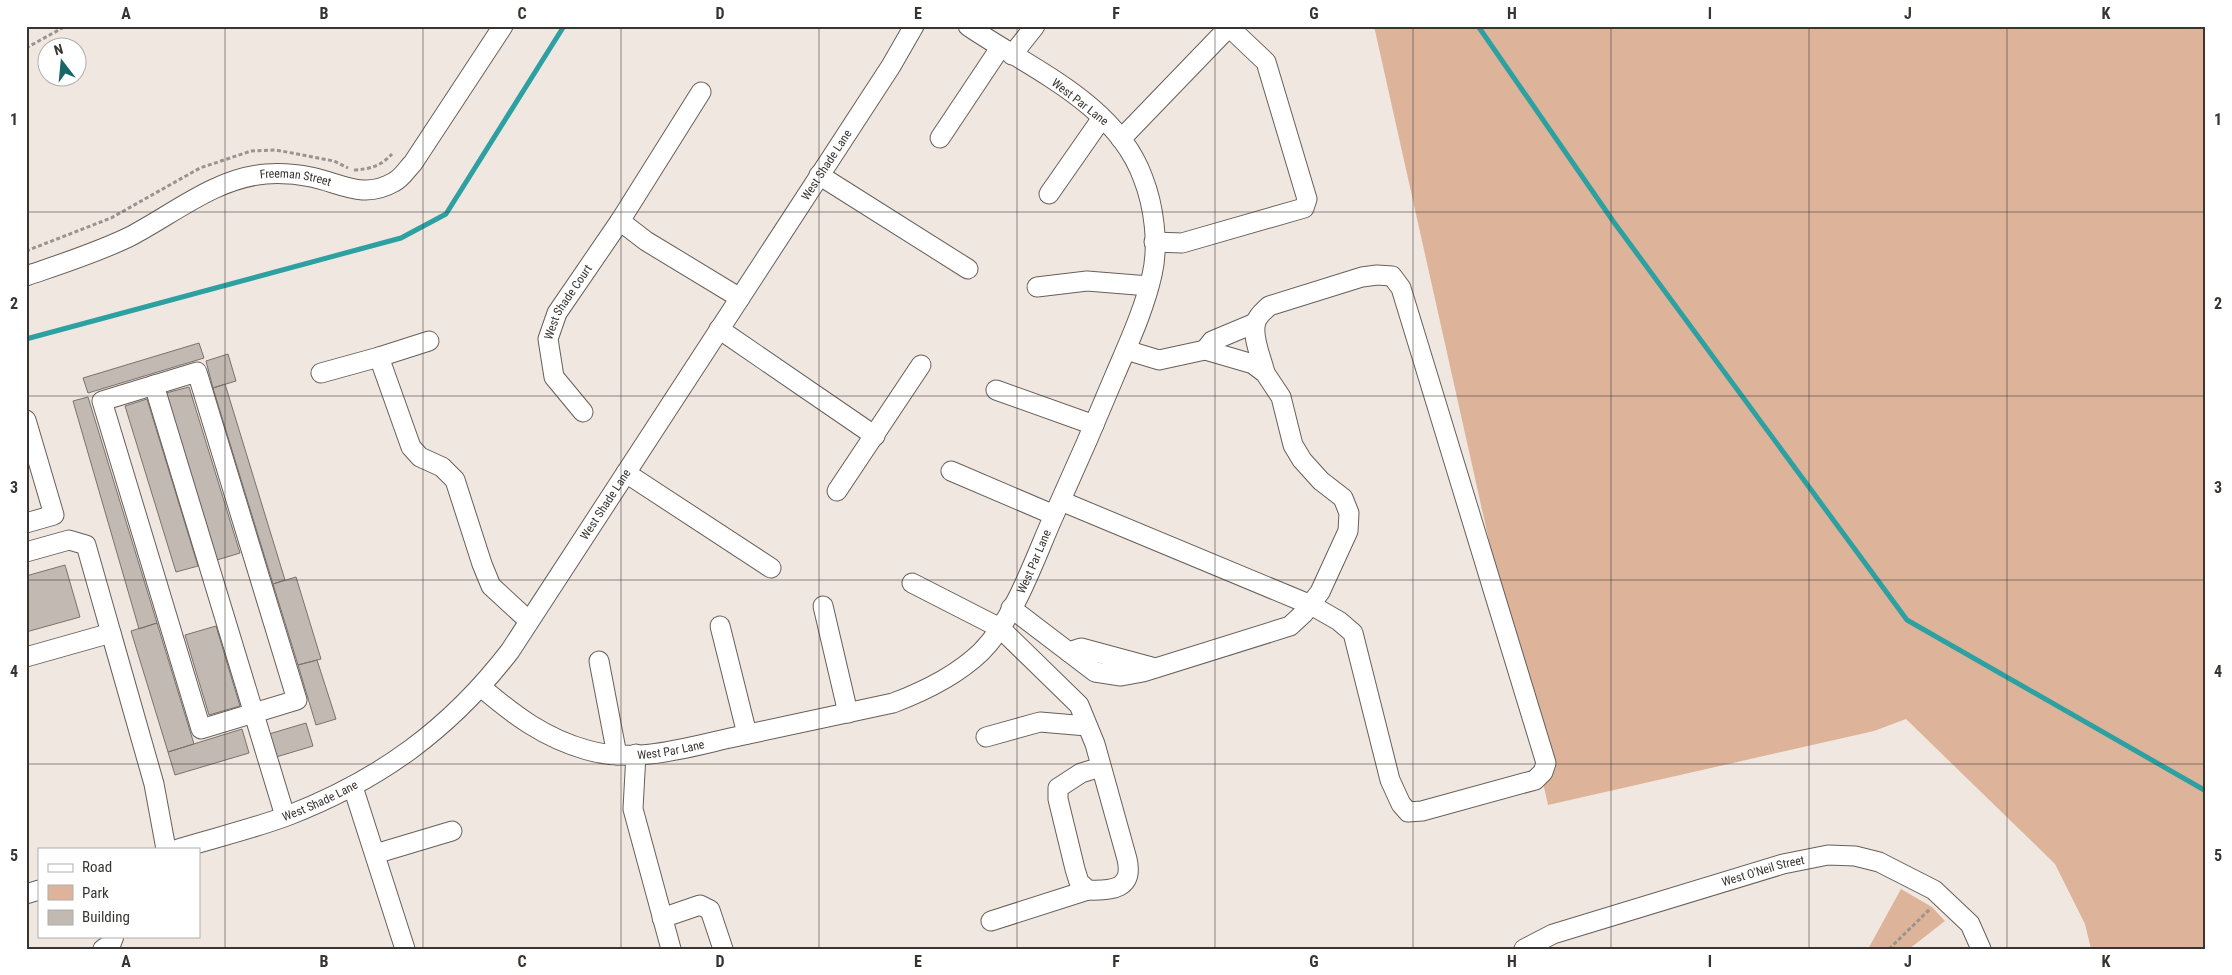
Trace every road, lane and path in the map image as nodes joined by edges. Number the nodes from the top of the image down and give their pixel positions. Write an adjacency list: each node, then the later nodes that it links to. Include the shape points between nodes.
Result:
1 (66, 26): 7 (path)
2 (503, 26): 18 (street, Freeman Street, via 413,163 396,181 373,190 357,190 290,174 245,178 194,200 130,236 84,257)
3 (914, 26): 13 (street, West Shade Lane)
4 (968, 26): 8 (street, West Par Lane)
5 (1035, 26): 8 (street)
6 (1229, 27): 12 (street); 16 (street, via 1266,62 1306,199 1304,208 1182,242)
7 (26, 48)
8 (1006, 51): 10 (street, West Par Lane, via 1075,96); 11 (street)
9 (701, 92): 15 (street, West Shade Court)
10 (1102, 118): 12 (street, West Par Lane); 14 (street)
11 (940, 138)
12 (1121, 139): 16 (street, West Par Lane, via 1143,176 1151,201)
13 (819, 175): 17 (street); 21 (street, West Shade Lane)
14 (1049, 194)
15 (620, 221): 21 (street, via 646,241); 33 (street, West Shade Court, via 557,312 548,339 554,377)
16 (1154, 242): 19 (street, West Par Lane, via 1153,273)
17 (968, 269)
18 (26, 276)
19 (1149, 286): 20 (street, via 1087,281); 25 (street, West Par Lane)
20 (1037, 287)
21 (740, 298): 23 (street, West Shade Lane)
22 (1255, 323): 26 (street, via 1212,341); 30 (street); 45 (street, via 1269,306 1362,277 1392,276 1402,288 1546,763 1543,772 1535,780 1408,812 1390,780 1352,633 1339,621)
23 (719, 329): 36 (street); 38 (street, West Shade Lane)
24 (429, 341): 27 (street)
25 (1126, 350): 26 (street, via 1159,360); 35 (street, West Par Lane)
26 (1205, 350): 30 (street, via 1253,364)
27 (380, 356): 29 (street); 48 (street, via 411,447 420,457 442,467 455,480 491,586)
28 (921, 365): 36 (street)
29 (321, 373)
30 (1265, 373): 45 (street, via 1281,397 1293,445 1302,460 1343,498 1349,513 1348,531)
31 (154, 385): 55 (street); 55 (street, via 197,372 206,400 296,700); 55 (street, via 102,401 201,729)
32 (996, 390): 35 (street)
33 (583, 412)
34 (26, 420): 41 (street, via 54,515)
35 (1094, 425): 40 (street, West Par Lane)
36 (875, 436): 39 (street)
37 (951, 471): 40 (street)
38 (626, 473): 43 (street); 48 (street, West Shade Lane)
39 (837, 491)
40 (1057, 508): 45 (street); 47 (street, West Par Lane)
41 (26, 523)
42 (26, 552): 51 (street, via 69,540 86,545)
43 (771, 568)
44 (912, 583): 50 (street)
45 (1311, 605): 47 (street, via 1290,626 1157,668 1121,676 1095,672)
46 (823, 606): 56 (street)
47 (1011, 608): 50 (street, West Par Lane)
48 (529, 622): 54 (street, West Shade Lane)
49 (720, 626): 58 (street)
50 (1000, 628): 56 (street, West Par Lane, via 981,652 957,672 926,690 893,703); 57 (street, via 1080,706)
51 (111, 633): 52 (street); 66 (street, via 154,784)
52 (26, 657)
53 (599, 661): 61 (street)
54 (481, 687): 61 (street, West Par Lane, via 518,718 546,734 588,750); 63 (street, West Shade Lane, via 428,738 390,766)
55 (254, 713): 64 (street)
56 (848, 713): 58 (street, West Par Lane)
57 (1087, 726): 59 (street, via 1040,722); 62 (street)
58 (746, 734): 60 (street, West Par Lane, via 657,753)
59 (986, 737)
60 (636, 754): 61 (street, West Par Lane); 73 (street, via 632,809)
61 (617, 756)
62 (1101, 767): 70 (street, via 1081,773 1058,788 1075,869 1079,882); 70 (street, via 1130,871 1128,880 1122,885 1101,891)
63 (353, 787): 64 (street, West Shade Lane); 68 (street)
64 (285, 816): 67 (street, West Shade Lane)
65 (452, 831): 68 (street)
66 (166, 848)
67 (181, 848)
68 (375, 854): 78 (street)
69 (38, 890): 71 (street)
70 (1088, 890): 74 (street)
71 (26, 894)
72 (1931, 908): 82 (path)
73 (662, 918): 79 (street); 80 (street, via 706,907 710,910)
74 (991, 921)
75 (113, 938): 77 (street)
76 (1980, 947): 81 (street, West O'Neil Street, via 1970,924 1934,890 1879,862 1855,856 1828,855 1783,864 1552,934)
77 (103, 949)
78 (405, 949)
79 (671, 949)
80 (723, 949)
81 (1524, 949)
82 (1889, 949)

